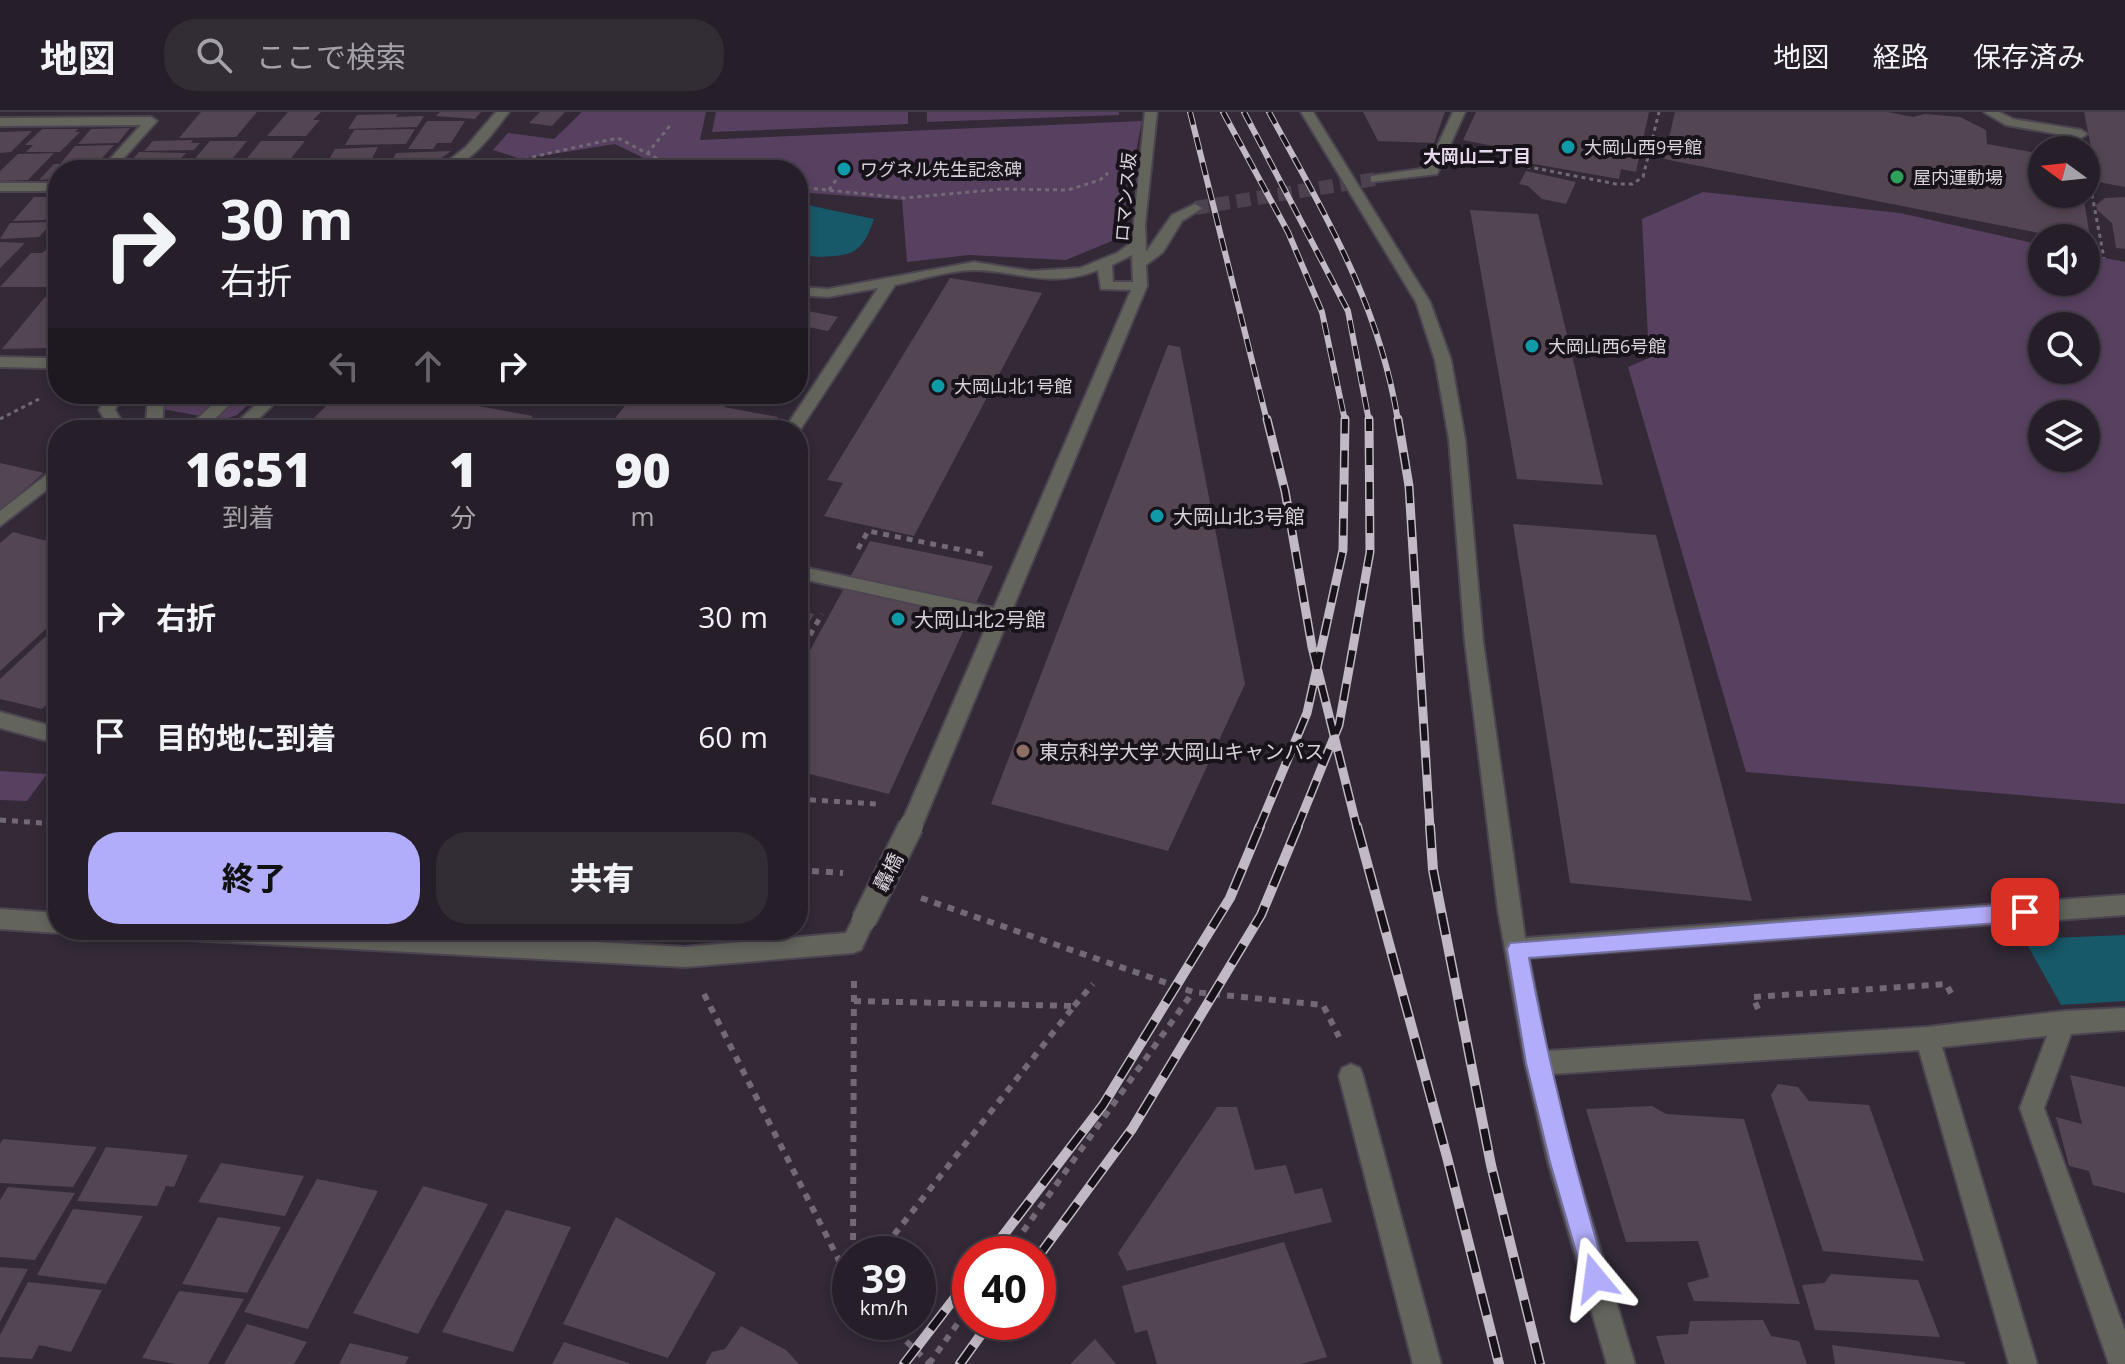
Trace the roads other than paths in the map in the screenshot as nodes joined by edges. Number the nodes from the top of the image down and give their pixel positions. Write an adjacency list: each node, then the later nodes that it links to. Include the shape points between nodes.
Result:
1 (503, 112): 9 (street)
2 (1151, 112): 14 (street, ロマンス坂)
3 (1307, 112): 37 (street, via 1423,302 1443,360 1457,439 1474,642)
4 (1459, 112): 10 (street, via 1432,171)
5 (1990, 112): 7 (street, via 2010,122)
6 (0, 122): 8 (street, via 151,121)
7 (2081, 134)
8 (115, 160)
9 (456, 160)
10 (1376, 179)
11 (0, 187): 12 (street)
12 (48, 187)
13 (1195, 208): 16 (street, via 1173,221 1158,249)
14 (1137, 245): 15 (street); 16 (street, ロマンス坂)
15 (1105, 264): 17 (street, via 1058,275 974,266); 18 (street, via 1106,286)
16 (1139, 264): 18 (street, ロマンス坂)
17 (890, 281): 19 (street); 26 (street)
18 (1140, 286): 30 (street, 轟橋)
19 (808, 292)
20 (0, 362): 21 (street)
21 (48, 363)
22 (222, 404): 24 (street)
23 (265, 404): 25 (street)
24 (204, 420)
25 (248, 420)
26 (799, 420)
27 (48, 480): 28 (street)
28 (0, 520)
29 (808, 574): 30 (street)
30 (1001, 616): 36 (street, 轟橋, bridge, via 915,818 853,943 685,957)
31 (0, 720): 32 (street)
32 (44, 732)
33 (2125, 905): 37 (street)
34 (0, 919): 35 (street)
35 (48, 922)
36 (373, 940)
37 (1517, 949): 41 (street)
38 (2125, 1019): 39 (street)
39 (2064, 1022): 40 (street); 46 (street, via 2032,1108)
40 (1927, 1038): 41 (street); 45 (street)
41 (1537, 1063): 44 (street)
42 (1351, 1076): 43 (street)
43 (1427, 1364)
44 (1621, 1364)
45 (2023, 1364)
46 (2123, 1364)

